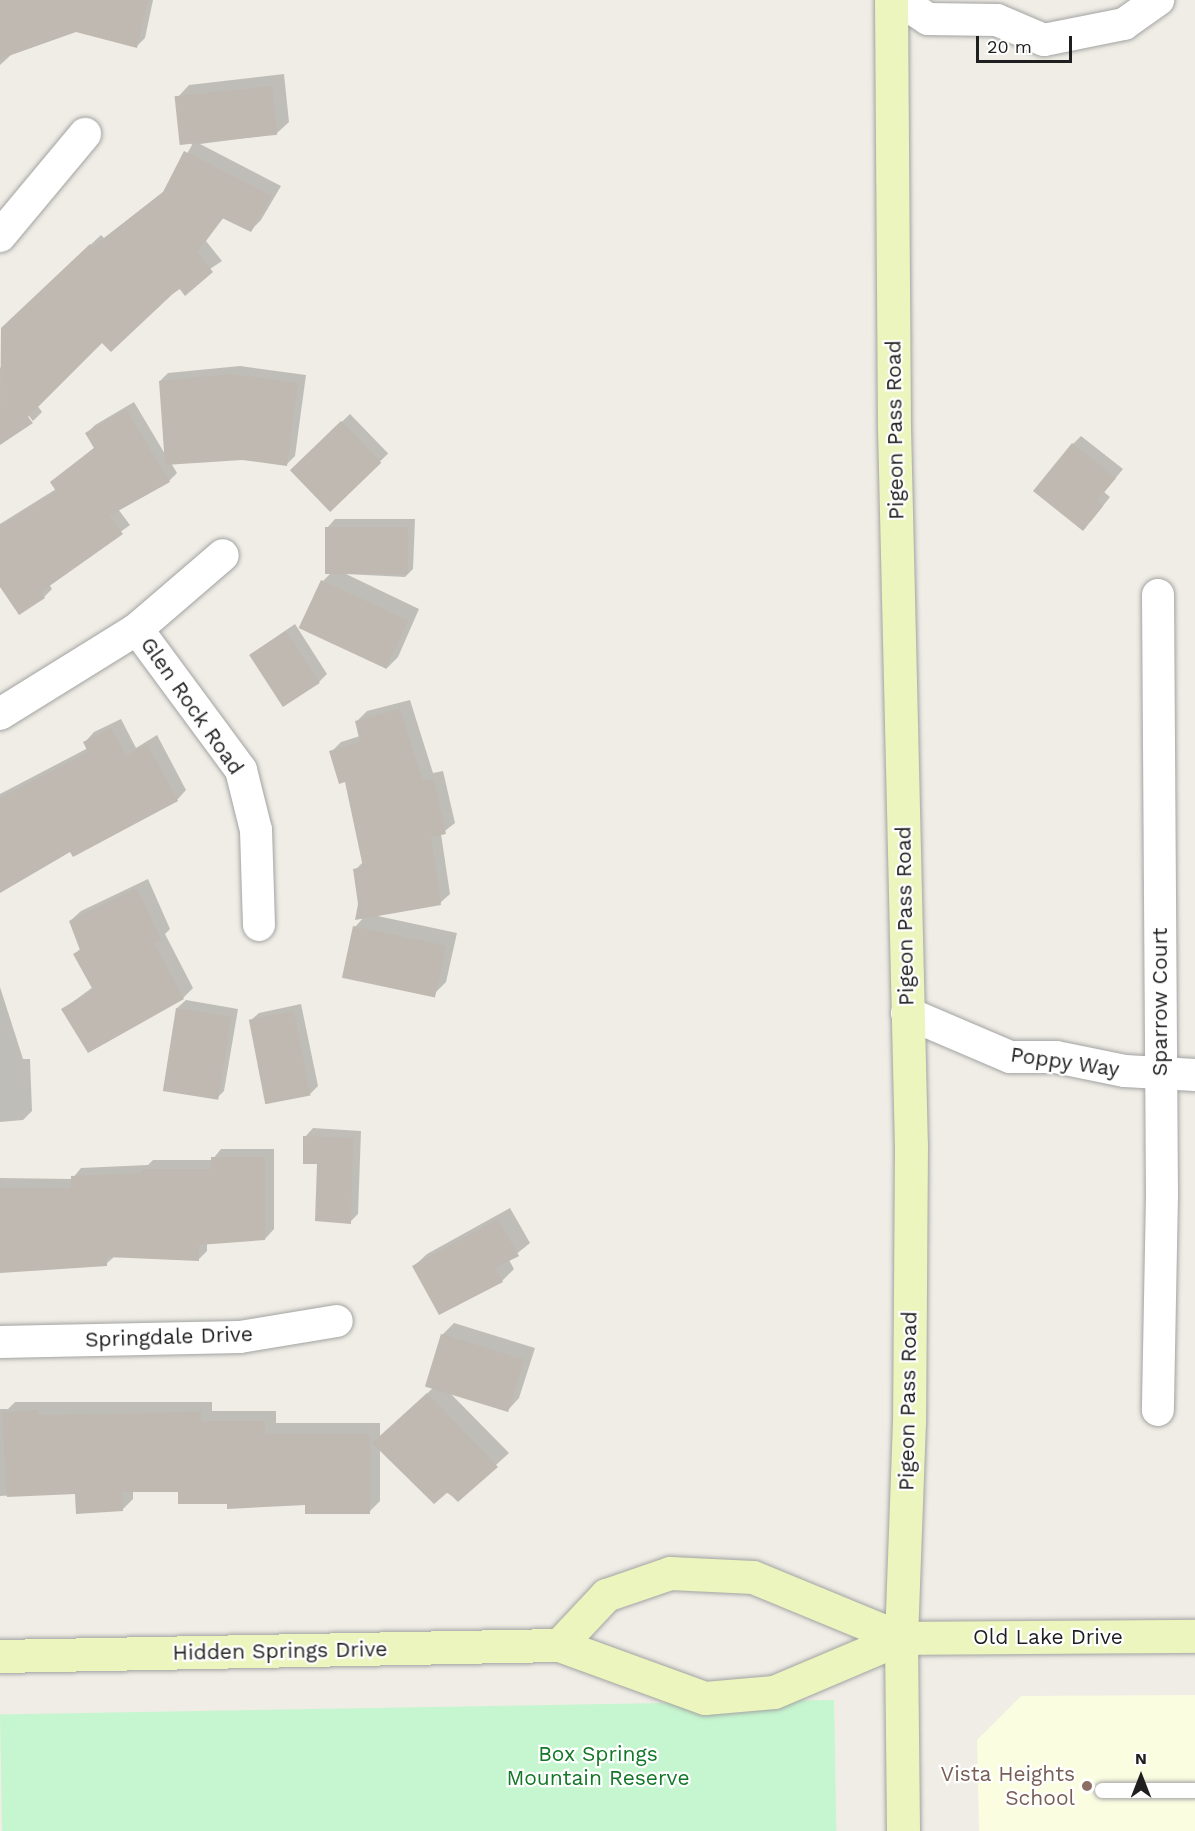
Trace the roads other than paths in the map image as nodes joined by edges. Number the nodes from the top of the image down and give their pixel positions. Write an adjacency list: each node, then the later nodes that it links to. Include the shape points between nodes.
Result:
1 (891, 0): 11 (main road, Pigeon Pass Road, via 894,427)
2 (899, 0): 3 (street, via 928,19 997,20 1044,40 1124,24)
3 (1158, 0)
4 (85, 134): 5 (street)
5 (0, 236)
6 (223, 555): 8 (street)
7 (1158, 595): 12 (street, Sparrow Court)
8 (138, 629): 9 (street); 10 (street, Glen Rock Road, via 241,770 256,830)
9 (0, 714)
10 (259, 925)
11 (907, 1013): 12 (street, Poppy Way, via 1010,1058 1056,1058); 18 (main road, Pigeon Pass Road, via 911,1146 909,1421)
12 (1161, 1073): 13 (street, Poppy Way); 16 (street, Sparrow Court)
13 (1195, 1075)
14 (337, 1321): 15 (street, Springdale Drive, via 240,1337)
15 (0, 1342)
16 (1158, 1410)
17 (1195, 1636): 18 (main road, Old Lake Drive)
18 (901, 1638): 19 (main road, Hidden Springs Drive, via 774,1692 705,1698); 19 (main road, via 753,1577 670,1573 606,1595); 23 (main road, Pigeon Pass Road)
19 (559, 1645): 20 (main road, Hidden Springs Drive)
20 (0, 1656)
21 (1102, 1790): 22 (lane)
22 (1195, 1790)
23 (903, 1831)

